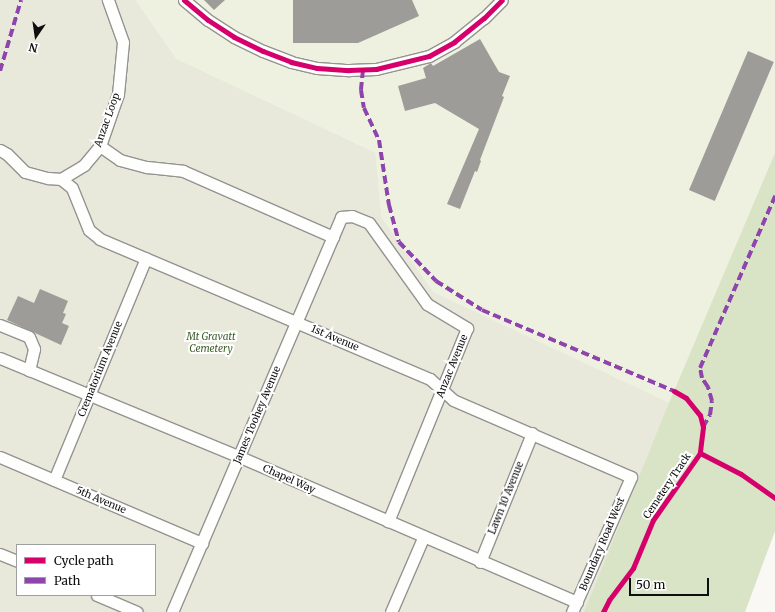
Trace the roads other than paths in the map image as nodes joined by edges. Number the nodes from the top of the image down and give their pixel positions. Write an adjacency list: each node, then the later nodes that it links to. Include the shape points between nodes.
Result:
1 (108, 0): 4 (street, Anzac Loop, via 123,42 118,94)
2 (184, 0): 3 (street, via 234,37 263,51 297,64 349,70 376,69 429,56 454,42)
3 (502, 0)
4 (100, 146): 6 (street, Anzac Loop, via 84,165); 8 (street, via 120,160 147,167 183,171)
5 (0, 150): 6 (street, via 25,172)
6 (60, 179): 9 (street, 1st Avenue, via 72,188 89,230 100,239)
7 (341, 217): 8 (street, James Toohey Avenue); 14 (street, Anzac Avenue, via 352,216 369,223 427,304 467,328)
8 (333, 237): 10 (street, James Toohey Avenue)
9 (146, 258): 10 (street, 1st Avenue); 15 (street, Crematorium Avenue)
10 (297, 322): 14 (street, 1st Avenue, via 430,379); 18 (street, James Toohey Avenue)
11 (0, 326): 13 (street, via 28,337 34,349)
12 (0, 358): 13 (street, Chapel Way)
13 (30, 370): 15 (street, Chapel Way)
14 (442, 391): 16 (street, 1st Avenue, via 453,400); 21 (street, Anzac Avenue)
15 (90, 394): 18 (street, Chapel Way); 20 (street, Crematorium Avenue)
16 (532, 434): 19 (street, 1st Avenue); 26 (street, Lawn 10 Avenue)
17 (0, 457): 20 (street, 5th Avenue)
18 (240, 457): 21 (street, Chapel Way); 23 (street, James Toohey Avenue)
19 (631, 477): 28 (street, Boundary Road West)
20 (54, 480): 23 (street, 5th Avenue)
21 (388, 522): 22 (street, Chapel Way)
22 (423, 538): 26 (street, Chapel Way); 31 (street)
23 (202, 543): 30 (street, James Toohey Avenue)
24 (0, 554): 25 (street)
25 (16, 561)
26 (480, 562): 28 (street, Chapel Way)
27 (99, 596): 29 (street)
28 (574, 607)
29 (137, 612)
30 (172, 612)
31 (391, 612)

